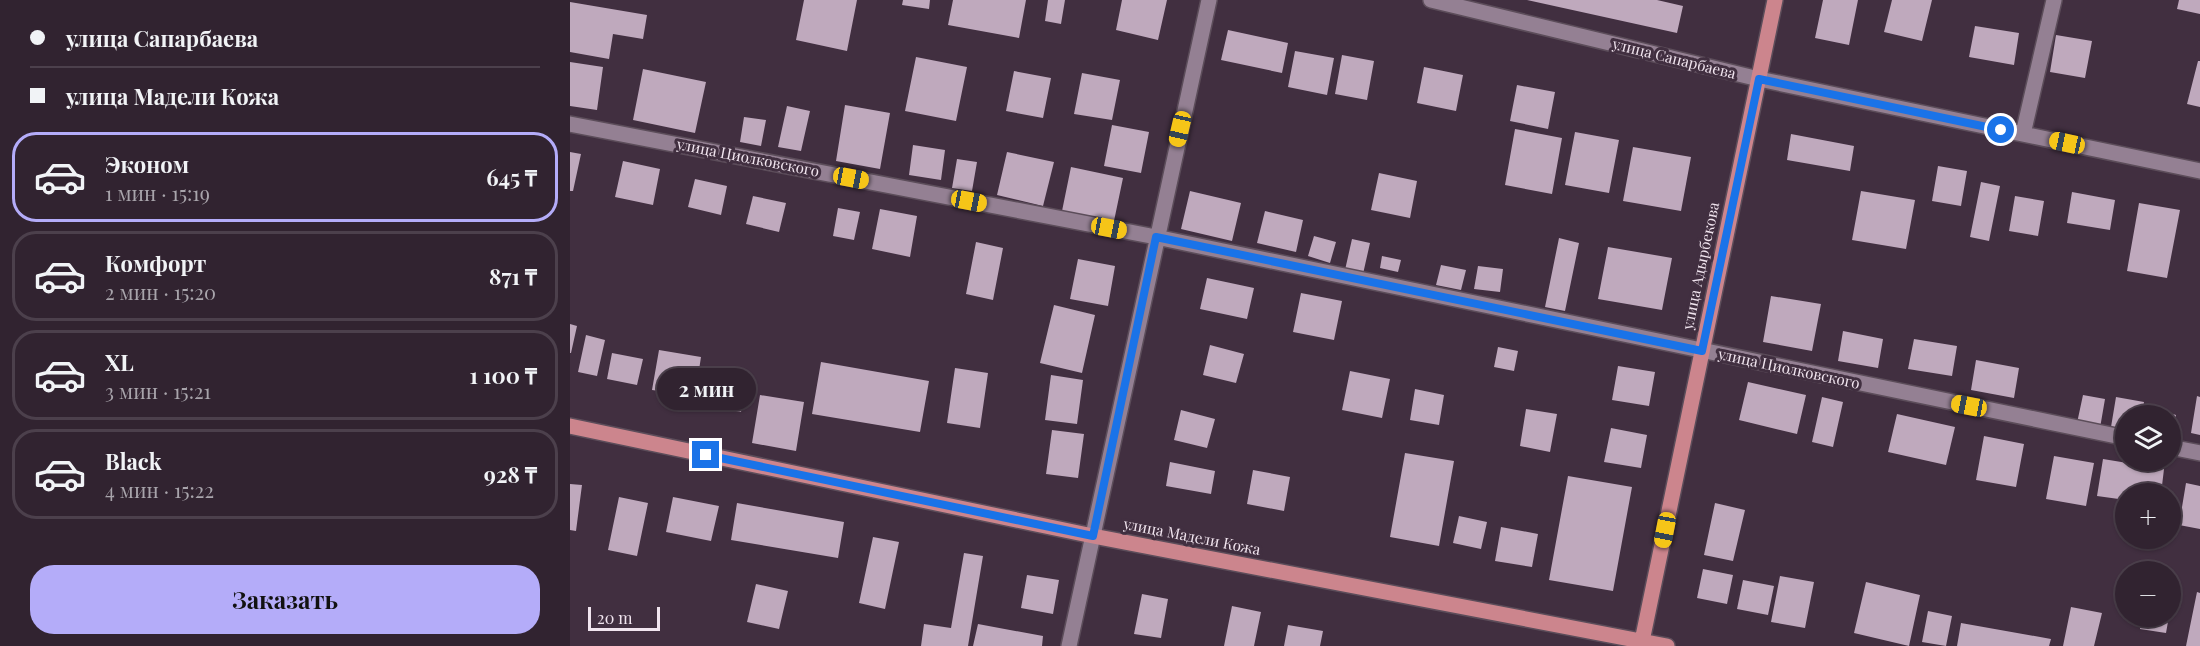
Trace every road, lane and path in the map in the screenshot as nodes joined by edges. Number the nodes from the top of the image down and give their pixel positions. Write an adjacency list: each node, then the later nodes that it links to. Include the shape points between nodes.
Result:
1 (1209, 0): 9 (street)
2 (1431, 0): 5 (street, улица Сапарбаева)
3 (1775, 0): 5 (main road, улица Адырбекова)
4 (2054, 0): 7 (street)
5 (1759, 79): 7 (street, улица Сапарбаева); 10 (main road, улица Адырбекова)
6 (570, 124): 9 (street, улица Циолковского)
7 (2023, 134): 8 (street, улица Сапарбаева)
8 (2200, 171)
9 (1156, 237): 10 (street, улица Циолковского); 15 (street)
10 (1702, 351): 12 (street, улица Циолковского); 16 (main road, улица Адырбекова)
11 (570, 426): 15 (main road, улица Мадели Кожа)
12 (2115, 436)
13 (2181, 449): 14 (street)
14 (2200, 453)
15 (1093, 536): 16 (main road, улица Мадели Кожа); 17 (street)
16 (1642, 644): 18 (main road, улица Мадели Кожа)
17 (1069, 646)
18 (1667, 646)

